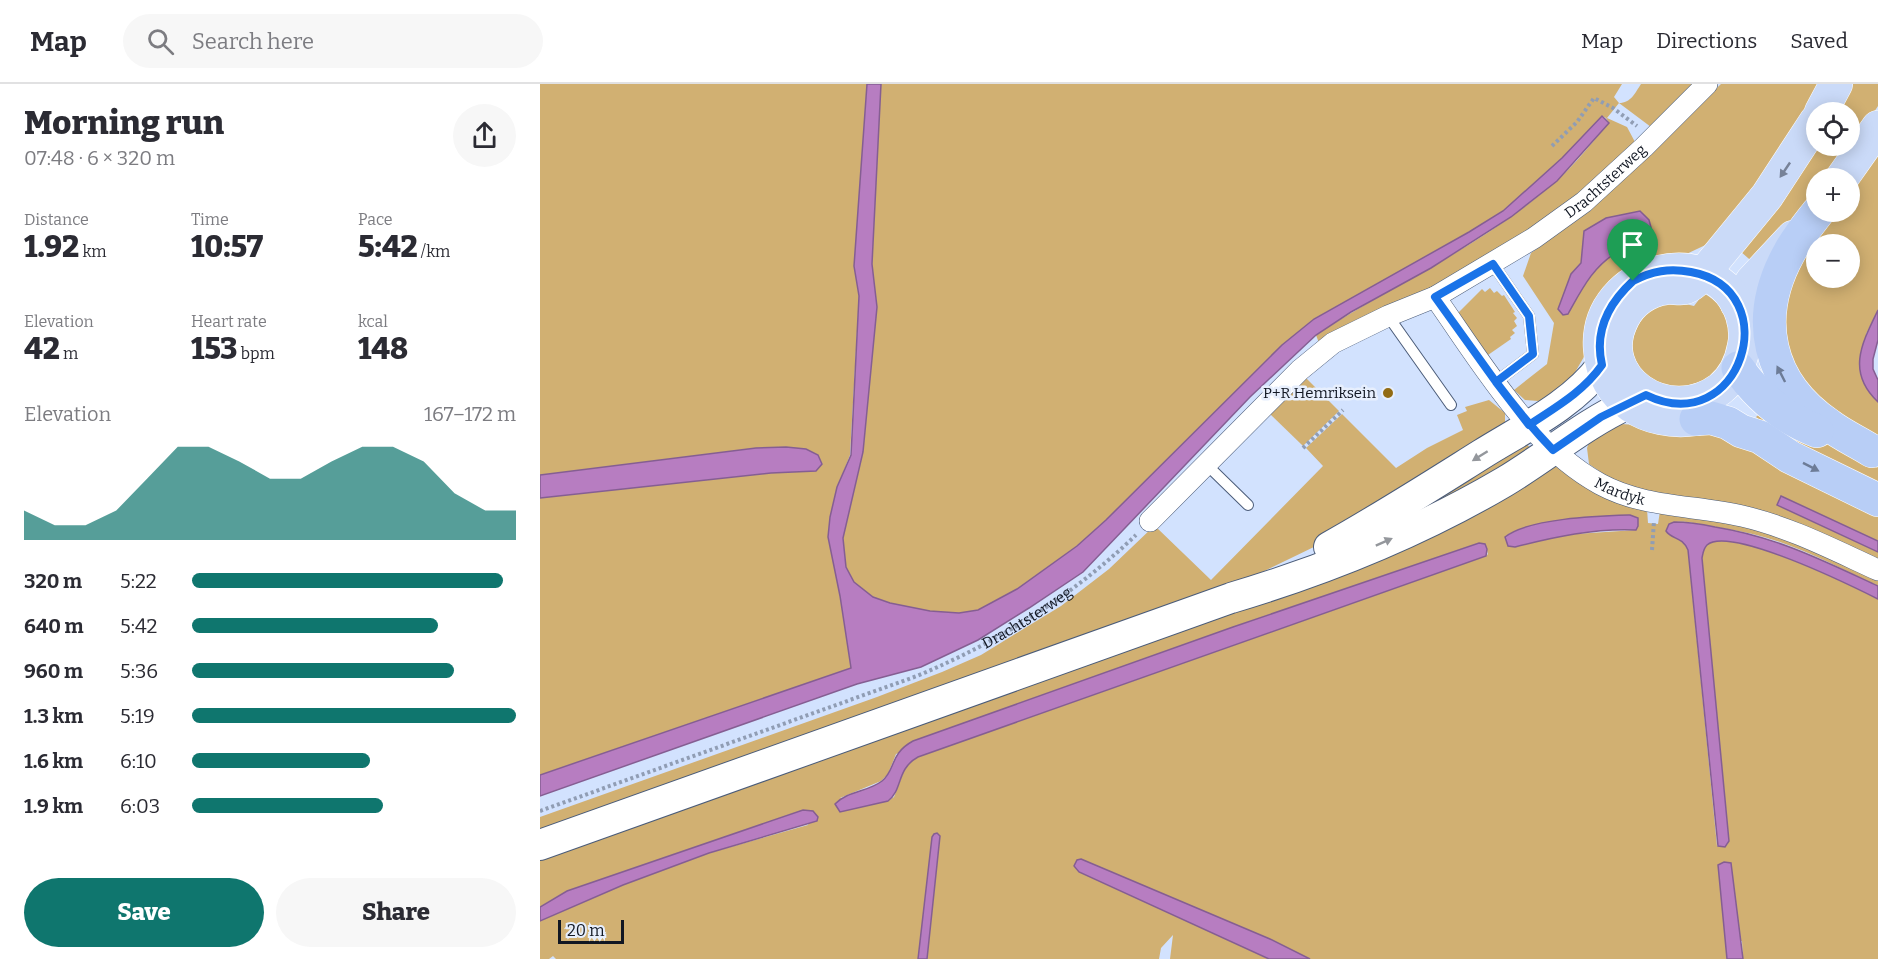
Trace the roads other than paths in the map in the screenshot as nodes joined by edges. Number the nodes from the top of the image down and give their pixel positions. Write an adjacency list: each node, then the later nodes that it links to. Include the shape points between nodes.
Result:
1 (1707, 84): 9 (street, Drachtsterweg, via 1584,202)
2 (1836, 84): 3 (main road)
3 (1826, 102)
4 (1878, 127): 6 (main road)
5 (1806, 136): 10 (main road, one-way to 10, via 1767,195)
6 (1849, 168)
7 (1808, 222): 12 (main road, via 1752,281)
8 (1811, 222): 22 (highway, one-way to 8, via 1828,425 1804,405 1783,380 1773,352 1768,326 1771,294 1789,252)
9 (1493, 264): 11 (street, Drachtsterweg); 16 (lane, via 1529,316 1533,354)
10 (1702, 274): 12 (main road, via 1722,286); 14 (main road, via 1657,272 1633,281 1622,291 1607,312 1600,332); 17 (main road, via 1685,288 1667,288 1645,295 1622,318 1617,348 1621,367 1634,386)
11 (1435, 297): 13 (street); 16 (street, Mardyk)
12 (1737, 304): 15 (main road, via 1745,342)
13 (1388, 316): 18 (lane); 23 (street, via 1333,343 1300,370)
14 (1602, 365): 17 (main road, via 1610,383); 20 (main road, via 1578,392)
15 (1737, 368): 19 (main road); 22 (highway, via 1754,390 1782,413)
16 (1496, 382): 20 (street, Mardyk)
17 (1637, 400): 19 (main road, via 1656,400); 21 (main road, via 1601,417)
18 (1451, 405)
19 (1698, 410): 24 (highway, one-way to 24, via 1715,401 1738,411 1751,421 1760,437 1790,457)
20 (1529, 425): 21 (street, Mardyk); 28 (main road, one-way to 28, via 1356,532)
21 (1553, 450): 27 (street, Mardyk, via 1619,493 1768,522); 28 (main road, one-way to 21, via 1293,579 1431,521)
22 (1875, 452)
23 (1206, 464): 25 (lane); 26 (street)
24 (1878, 500)
25 (1248, 505)
26 (1150, 520)
27 (1878, 570)
28 (1231, 598): 29 (main road)
29 (540, 845)

